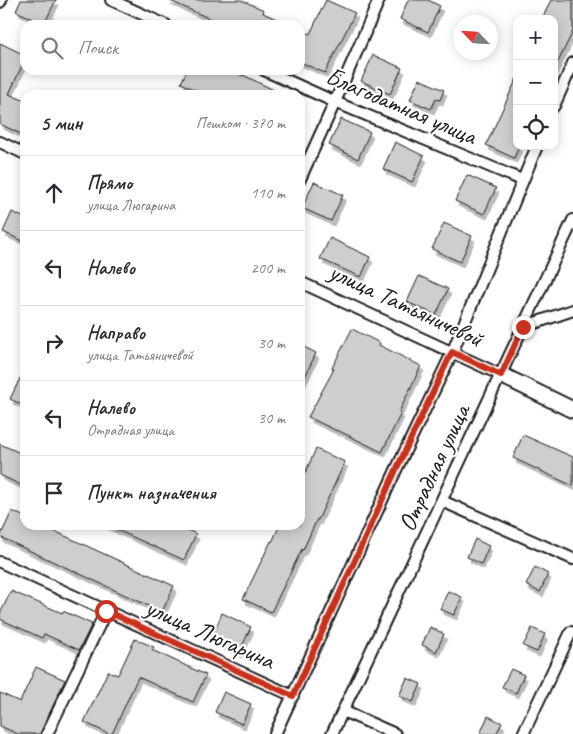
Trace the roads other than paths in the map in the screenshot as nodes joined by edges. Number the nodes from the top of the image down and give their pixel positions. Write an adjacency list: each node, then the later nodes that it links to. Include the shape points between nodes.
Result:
1 (111, 0): 3 (street)
2 (379, 0): 6 (street)
3 (155, 20)
4 (573, 63): 7 (street)
5 (275, 75): 6 (street, Благодатная улица)
6 (335, 102): 11 (street); 12 (street, Благодатная улица)
7 (554, 105)
8 (0, 142): 10 (street)
9 (535, 150): 12 (street)
10 (20, 152)
11 (305, 168)
12 (522, 180): 17 (street)
13 (573, 220): 16 (street, Отрадная улица)
14 (305, 284): 17 (street, улица Татьяничевой)
15 (573, 310): 16 (street)
16 (523, 327): 18 (street, Отрадная улица)
17 (452, 352): 18 (street, улица Татьяничевой); 25 (street)
18 (501, 375): 19 (street, улица Татьяничевой); 20 (street, Отрадная улица)
19 (573, 410)
20 (442, 501): 21 (street); 26 (street, Отрадная улица)
21 (573, 559)
22 (0, 562): 23 (street, улица Люгарина)
23 (106, 611): 25 (street, улица Люгарина); 27 (street)
24 (571, 632): 31 (street)
25 (293, 696): 28 (street)
26 (343, 711): 29 (street, Отрадная улица); 30 (street)
27 (47, 734)
28 (275, 734)
29 (332, 734)
30 (395, 734)
31 (523, 734)

